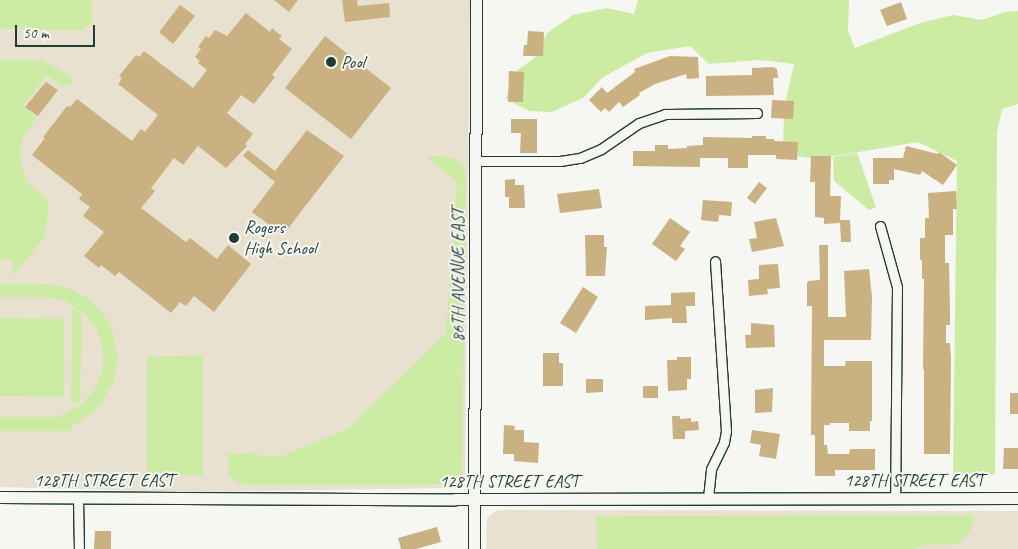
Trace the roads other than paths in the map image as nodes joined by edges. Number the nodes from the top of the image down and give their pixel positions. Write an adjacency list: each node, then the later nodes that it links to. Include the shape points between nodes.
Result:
1 (476, 0): 3 (street, 86TH AVENUE EAST)
2 (757, 113): 3 (street, via 665,114 639,123 601,149 580,158)
3 (476, 162): 11 (street, 86TH AVENUE EAST)
4 (880, 226): 9 (street, via 897,287)
5 (715, 261): 8 (street, via 726,431 711,470)
6 (0, 497): 7 (street, 128TH STREET EAST)
7 (78, 498): 11 (street, 128TH STREET EAST); 12 (street)
8 (708, 498): 9 (street, 128TH STREET EAST); 11 (street, 128TH STREET EAST)
9 (895, 498): 10 (street, 128TH STREET EAST)
10 (1018, 498)
11 (476, 499): 13 (street, 86TH AVENUE EAST)
12 (79, 549)
13 (474, 549)

